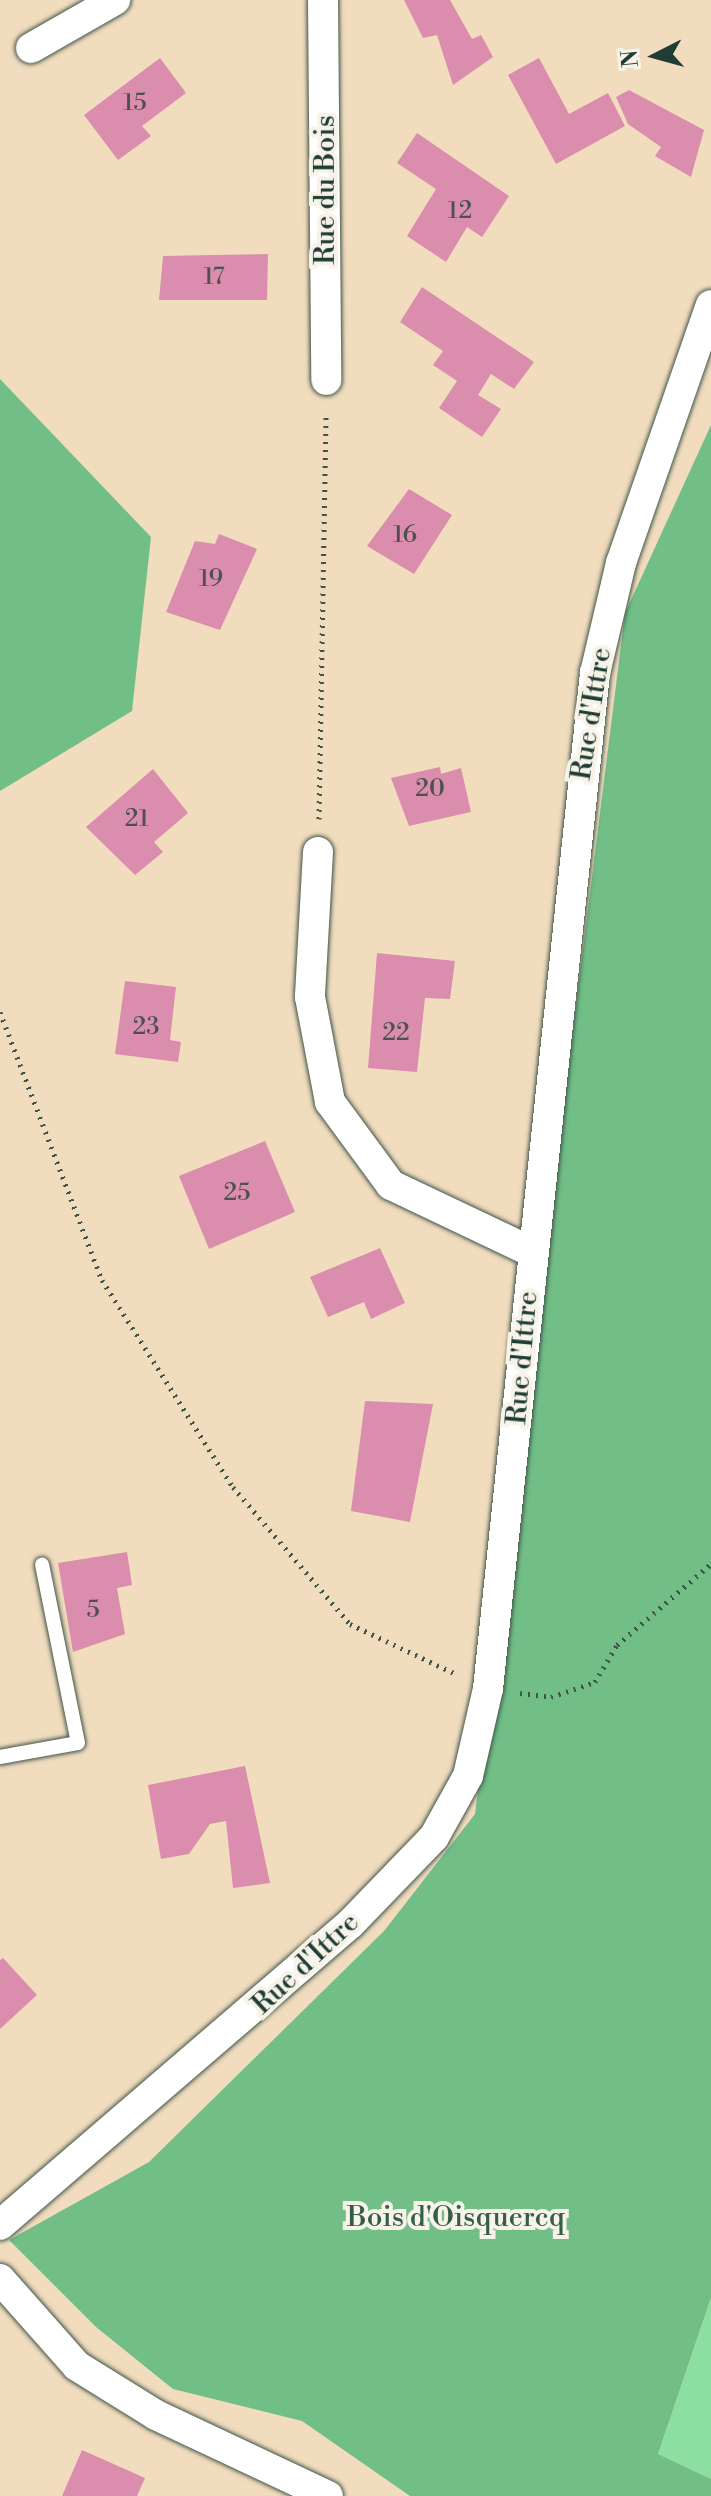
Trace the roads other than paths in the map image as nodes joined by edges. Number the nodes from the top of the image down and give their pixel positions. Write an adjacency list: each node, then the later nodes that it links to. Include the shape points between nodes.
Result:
1 (115, 0): 3 (street)
2 (323, 0): 5 (street, Rue du Bois)
3 (31, 48)
4 (711, 305): 7 (street, Rue d'Ittre, via 621,563 595,673)
5 (326, 380)
6 (318, 852): 7 (street, via 310,997 330,1102 391,1185)
7 (532, 1252): 10 (street, Rue d'Ittre, via 488,1689 468,1776 434,1837 232,2033)
8 (42, 1565): 9 (lane, via 78,1743)
9 (0, 1757)
10 (0, 2225)
11 (0, 2279): 12 (street, via 77,2366 156,2415)
12 (328, 2496)

